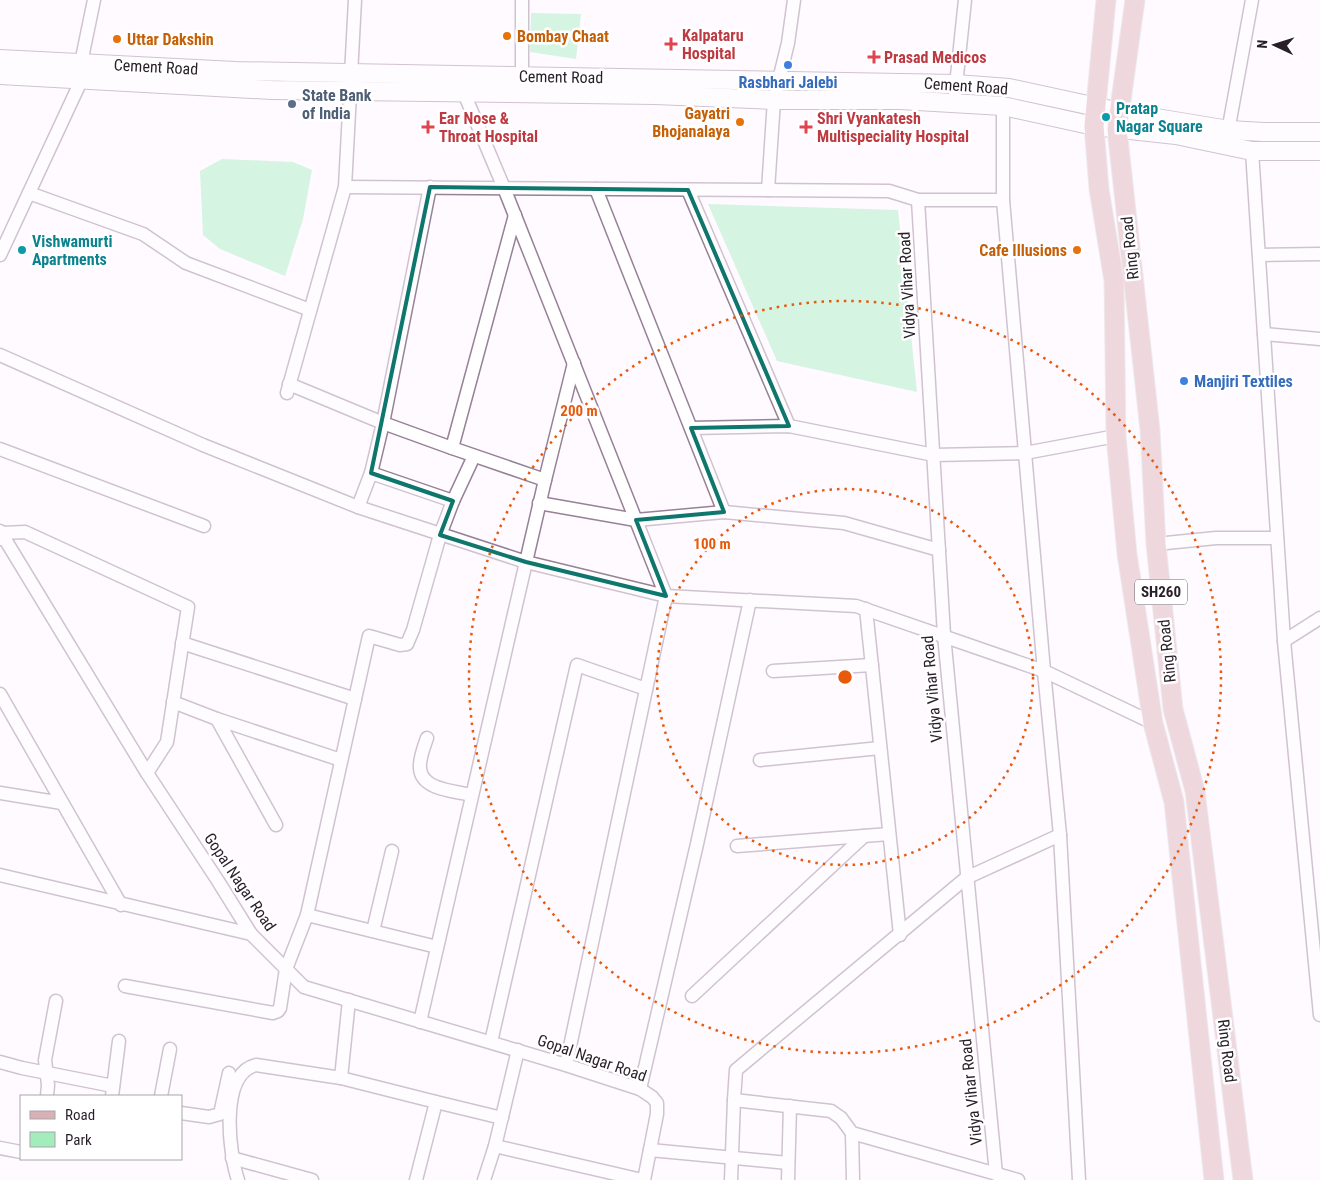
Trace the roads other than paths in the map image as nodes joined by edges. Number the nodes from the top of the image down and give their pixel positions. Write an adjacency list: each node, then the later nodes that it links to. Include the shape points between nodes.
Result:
1 (94, 0): 10 (street)
2 (355, 0): 11 (street)
3 (522, 0): 13 (street)
4 (794, 0): 14 (street)
5 (965, 0): 16 (street)
6 (1106, 0): 22 (main road, Ring Road / SH260)
7 (1134, 0): 23 (main road, Ring Road / SH260)
8 (1252, 0): 26 (street)
9 (0, 59): 10 (main road, Cement Road)
10 (81, 63): 11 (main road, Cement Road, via 235,71); 15 (street)
11 (352, 72): 13 (main road, Cement Road); 17 (street)
12 (0, 75): 15 (main road, Cement Road)
13 (522, 76): 14 (main road, Cement Road)
14 (779, 80): 16 (main road, Cement Road); 19 (street)
15 (81, 81): 17 (main road, Cement Road); 35 (street)
16 (956, 84): 20 (street); 22 (main road, Cement Road, via 1009,88)
17 (350, 91): 18 (main road, Cement Road); 29 (street)
18 (464, 93): 19 (main road, Cement Road); 31 (street)
19 (774, 100): 20 (main road, Cement Road, via 900,100); 34 (street)
20 (954, 104): 21 (main road, Cement Road)
21 (1003, 106): 24 (main road, Cement Road); 37 (street)
22 (1095, 106): 23 (main road, Cement Road); 24 (main road, Ring Road / SH260)
23 (1118, 120): 24 (main road, Cement Road); 26 (main road); 67 (main road, Ring Road / SH260, via 1150,430)
24 (1094, 126): 50 (main road, Ring Road / SH260, via 1099,190 1114,281)
25 (1320, 132): 26 (main road)
26 (1227, 137): 27 (main road)
27 (1252, 150): 28 (main road); 41 (street)
28 (1320, 151)
29 (345, 187): 30 (street); 42 (street)
30 (430, 187): 31 (street); 47 (street)
31 (504, 188): 32 (street); 38 (street)
32 (596, 189): 33 (street); 49 (street)
33 (688, 190): 34 (street); 48 (street)
34 (768, 190): 36 (street, via 889,191)
35 (29, 193): 40 (street); 42 (street, via 143,234 186,263)
36 (918, 200): 37 (street); 54 (street, Vidya Vihar Road)
37 (1003, 200): 53 (street)
38 (515, 215): 46 (street); 51 (street)
39 (1320, 254): 41 (street)
40 (0, 255)
41 (1259, 255): 43 (street)
42 (310, 310): 47 (street, via 288,389)
43 (1264, 334): 44 (street); 66 (street)
44 (1320, 339)
45 (0, 356): 60 (street, via 203,446)
46 (574, 363): 57 (street); 62 (street)
47 (382, 423): 51 (street); 56 (street)
48 (789, 426): 49 (street); 54 (street)
49 (691, 428): 61 (street)
50 (1116, 436): 53 (street); 85 (main road, Ring Road / SH260, via 1127,554)
51 (452, 448): 55 (street)
52 (0, 449): 63 (street)
53 (1025, 453): 54 (street); 78 (street)
54 (934, 455): 68 (street, Vidya Vihar Road)
55 (474, 456): 57 (street); 58 (street)
56 (371, 473): 58 (street); 60 (street)
57 (544, 480): 59 (street)
58 (453, 501): 64 (street)
59 (539, 503): 62 (street); 69 (street)
60 (358, 508): 64 (street)
61 (724, 512): 62 (street); 68 (street, via 844,523)
62 (636, 520): 70 (street)
63 (204, 526)
64 (440, 534): 69 (street); 82 (street, via 413,630 406,644 370,636)
65 (1, 536): 76 (street, via 25,532 188,607); 90 (street, Gopal Nagar Road)
66 (1277, 538): 67 (street, via 1216,538); 75 (street)
67 (1156, 544): 153 (main road, Ring Road / SH260, via 1173,710 1195,790)
68 (939, 550): 74 (street, Vidya Vihar Road)
69 (526, 562): 70 (street); 92 (street)
70 (666, 596): 71 (street); 80 (street)
71 (750, 600): 72 (street); 124 (street)
72 (866, 609): 74 (street); 77 (street)
73 (1320, 618): 75 (street)
74 (944, 635): 78 (street); 101 (street, Vidya Vihar Road)
75 (1284, 641): 113 (street)
76 (182, 643): 82 (street); 83 (street)
77 (872, 665): 79 (street); 87 (street)
78 (1044, 671): 85 (street); 96 (street)
79 (773, 672)
80 (646, 689): 116 (street, via 576,665); 120 (street)
81 (0, 694): 93 (street)
82 (356, 699): 88 (street)
83 (173, 702): 84 (street); 90 (street, via 167,742)
84 (217, 719): 88 (street); 94 (street)
85 (1153, 723): 152 (main road, Ring Road / SH260, via 1174,802)
86 (426, 738): 92 (street, via 420,768 423,777 431,785)
87 (880, 748): 89 (street); 95 (street)
88 (341, 760): 103 (street)
89 (760, 760)
90 (147, 773): 105 (street, Gopal Nagar Road)
91 (0, 793): 93 (street)
92 (471, 795): 107 (street)
93 (62, 803): 102 (street)
94 (276, 826)
95 (889, 834): 97 (street); 106 (street)
96 (1060, 835): 101 (street); 151 (street)
97 (864, 836): 98 (street); 110 (street)
98 (737, 846)
99 (392, 851): 104 (street)
100 (0, 875): 102 (street)
101 (966, 878): 106 (street); 141 (street, Vidya Vihar Road)
102 (121, 905): 105 (street)
103 (307, 915): 104 (street); 108 (street)
104 (373, 931): 107 (street)
105 (251, 934): 108 (street, Gopal Nagar Road)
106 (900, 935): 128 (street, via 736,1070)
107 (437, 947): 114 (street)
108 (286, 969): 109 (street, via 280,1008 273,1013); 111 (street, Gopal Nagar Road, via 304,987)
109 (126, 986)
110 (692, 996)
111 (349, 1000): 114 (street, Gopal Nagar Road); 123 (street)
112 (56, 1001): 121 (street, via 45,1060)
113 (1320, 1015)
114 (420, 1022): 116 (street, Gopal Nagar Road)
115 (118, 1041): 125 (street)
116 (491, 1042): 118 (street, Gopal Nagar Road)
117 (170, 1050): 127 (street)
118 (518, 1050): 120 (street, Gopal Nagar Road); 132 (street)
119 (0, 1062): 121 (street)
120 (566, 1065): 124 (street, Gopal Nagar Road)
121 (47, 1072): 125 (street); 126 (street)
122 (229, 1073): 131 (street, via 220,1114 209,1117)
123 (341, 1078): 129 (street); 138 (street, via 256,1065 244,1070 232,1097 229,1131)
124 (640, 1089): 136 (street, Gopal Nagar Road, via 657,1102 658,1114)
125 (112, 1091)
126 (47, 1095)
127 (161, 1095)
128 (734, 1100): 130 (street); 139 (street)
129 (436, 1102): 132 (street); 144 (street)
130 (790, 1106): 133 (street, via 831,1111); 140 (street)
131 (182, 1113)
132 (502, 1118): 134 (street)
133 (852, 1133): 141 (street); 149 (street)
134 (495, 1146): 145 (street); 146 (street)
135 (0, 1148): 137 (street)
136 (650, 1150): 139 (street); 146 (street, Gopal Nagar Road)
137 (20, 1152)
138 (232, 1158): 142 (street); 143 (street)
139 (732, 1158): 140 (street); 147 (street)
140 (788, 1163): 148 (street)
141 (996, 1174): 150 (street)
142 (238, 1180)
143 (312, 1180)
144 (416, 1180)
145 (484, 1180)
146 (643, 1180)
147 (731, 1180)
148 (788, 1180)
149 (853, 1180)
150 (1018, 1180)
151 (1079, 1180)
152 (1214, 1180)
153 (1243, 1180)

